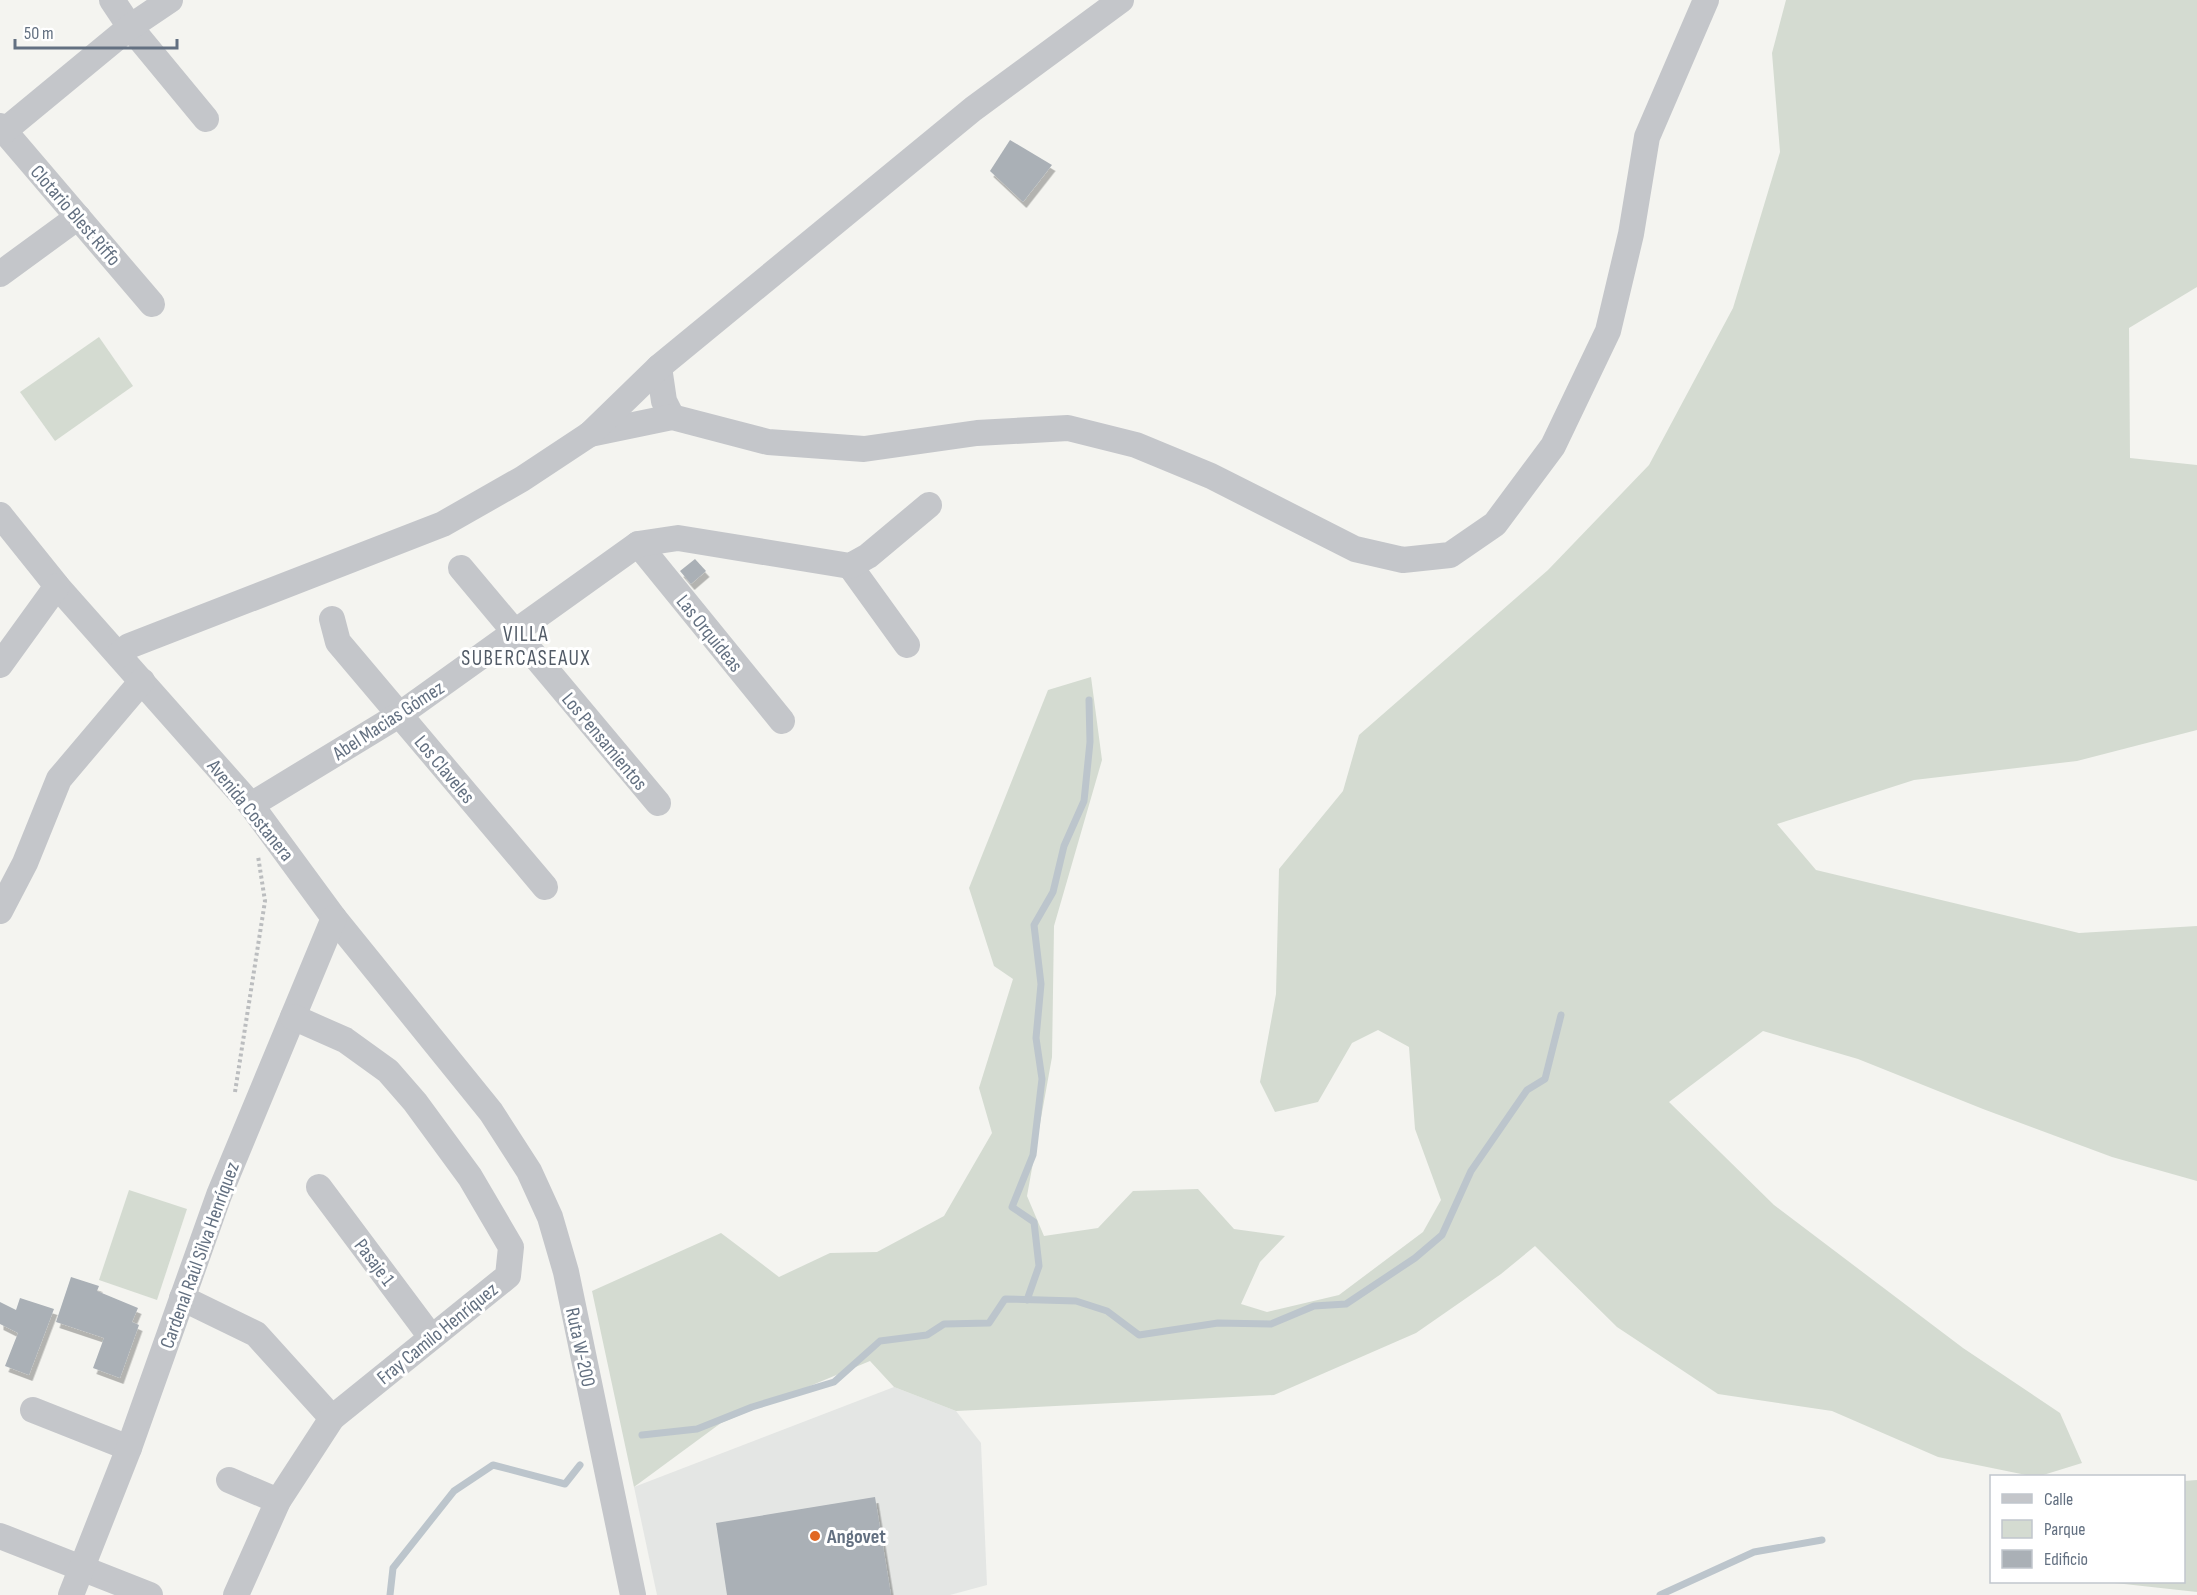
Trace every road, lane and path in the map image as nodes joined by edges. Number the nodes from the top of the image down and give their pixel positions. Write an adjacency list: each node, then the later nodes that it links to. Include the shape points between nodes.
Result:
1 (112, 0): 5 (street)
2 (170, 0): 5 (street)
3 (1121, 0): 11 (street, via 973,109)
4 (1706, 0): 12 (street, via 1647,137 1631,234 1608,331 1553,446 1495,524 1450,555 1402,560 1355,549 1201,472 1136,445 1068,428 977,433 864,449 768,442)
5 (130, 27): 6 (street); 7 (street)
6 (206, 119)
7 (2, 129): 8 (street, Clotario Blest Riffo)
8 (78, 218): 9 (street); 10 (street, Clotario Blest Riffo)
9 (0, 274)
10 (152, 304)
11 (659, 367): 12 (street, via 664,401); 13 (street)
12 (672, 417): 13 (street)
13 (590, 434): 23 (street, via 443,524 129,646)
14 (929, 506): 17 (street)
15 (0, 515): 19 (street, Avenida Costanera)
16 (638, 544): 17 (street, Abel Macias Gómez, via 678,538); 21 (street, Abel Macias Gómez); 27 (street, Las Orquídeas)
17 (850, 566): 22 (street)
18 (461, 568): 21 (street, Los Pensamientos)
19 (57, 586): 23 (street, Avenida Costanera); 24 (street)
20 (332, 619): 26 (street, Los Claveles, via 338,642)
21 (514, 634): 26 (street, Abel Macias Gómez); 28 (street, Los Pensamientos)
22 (907, 645)
23 (119, 655): 25 (street, Avenida Costanera)
24 (2, 659)
25 (142, 681): 29 (street, Avenida Costanera); 32 (street, via 59,779 25,863)
26 (399, 715): 29 (street, Abel Macias Gómez); 31 (street, Los Claveles)
27 (782, 721)
28 (658, 803)
29 (251, 805): 33 (street, Avenida Costanera)
30 (257, 848): 35 (path, via 265,901)
31 (545, 887)
32 (0, 911)
33 (333, 918): 34 (street, Cardenal Raúl Silva Henríquez); 36 (street, Avenida Costanera)
34 (293, 1017): 38 (street, Cardenal Raúl Silva Henríquez, via 219,1196); 39 (street, Fray Camilo Henríquez, via 345,1040 388,1071 470,1177 511,1247 508,1276)
35 (233, 1101)
36 (491, 1112): 50 (street, Ruta W-200, via 529,1171 550,1216 566,1272)
37 (320, 1187): 39 (street, Pasaje 1)
38 (182, 1298): 41 (street, via 256,1334); 42 (street, Cardenal Raúl Silva Henríquez)
39 (431, 1337): 41 (street, Fray Camilo Henríquez)
40 (33, 1410): 42 (street)
41 (332, 1418): 44 (street, Fray Camilo Henríquez)
42 (129, 1448): 46 (street, Cardenal Raúl Silva Henríquez)
43 (229, 1480): 44 (street)
44 (278, 1501): 49 (street, Fray Camilo Henríquez)
45 (0, 1536): 46 (street)
46 (81, 1570): 47 (street, Cardenal Raúl Silva Henríquez); 48 (street)
47 (71, 1595)
48 (150, 1595)
49 (236, 1595)
50 (633, 1595)

